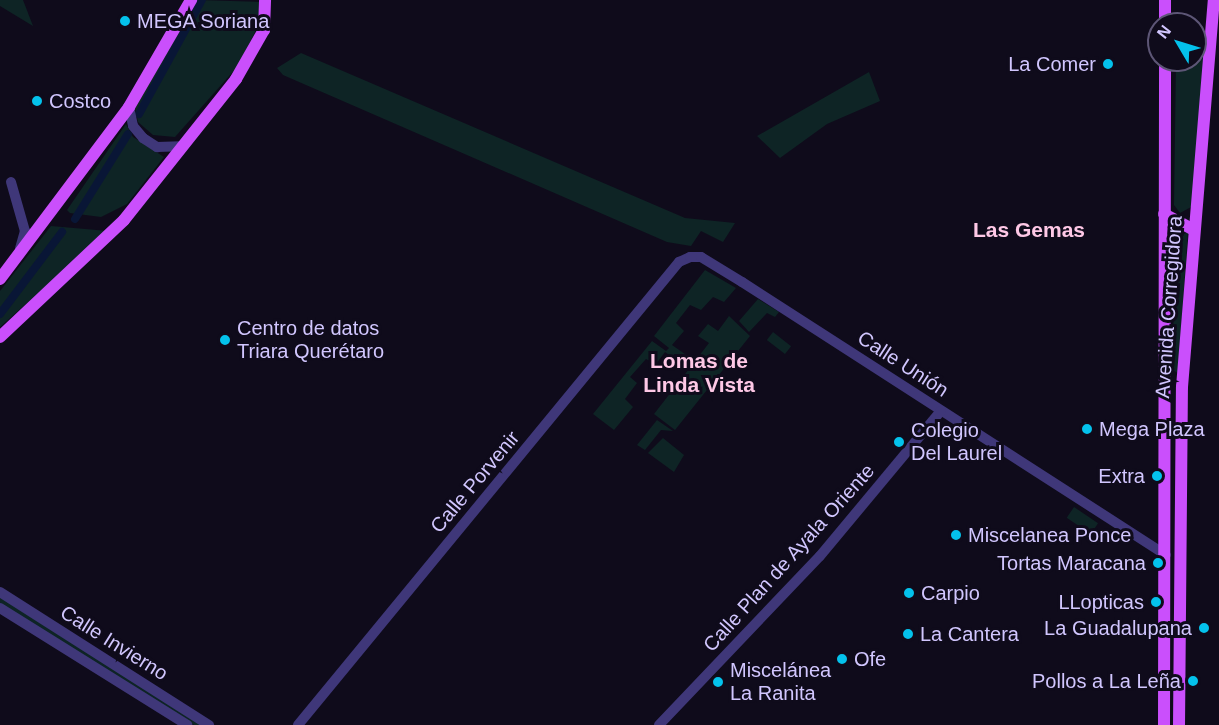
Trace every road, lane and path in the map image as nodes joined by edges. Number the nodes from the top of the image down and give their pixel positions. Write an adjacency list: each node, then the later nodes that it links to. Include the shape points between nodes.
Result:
1 (184, 0): 5 (main road)
2 (191, 0): 5 (main road)
3 (265, 0): 8 (main road, via 264,30 258,45 236,79)
4 (1215, 0): 11 (main road, Avenida Corregidora)
5 (170, 35): 7 (main road)
6 (1165, 72): 10 (main road, Avenida Corregidora)
7 (129, 107): 8 (street, via 133,126 143,138 157,147); 12 (main road)
8 (180, 146): 15 (main road, via 104,241)
9 (10, 183): 12 (street, via 25,231)
10 (1164, 214): 11 (main road); 17 (main road, Avenida Corregidora)
11 (1194, 230): 25 (main road, Avenida Corregidora, via 1182,387)
12 (20, 248): 14 (main road)
13 (678, 262): 16 (street, Calle Unión, via 701,257); 22 (street, Calle Porvenir)
14 (0, 279)
15 (0, 337)
16 (941, 411): 17 (street, Calle Unión); 23 (street, Calle Plan de Ayala Oriente, via 820,556)
17 (1166, 555): 24 (main road, Avenida Corregidora)
18 (0, 592): 21 (street, Calle Invierno)
19 (0, 608): 20 (street, Calle Invierno)
20 (187, 725)
21 (209, 725)
22 (298, 725)
23 (659, 725)
24 (1164, 725)
25 (1179, 725)

